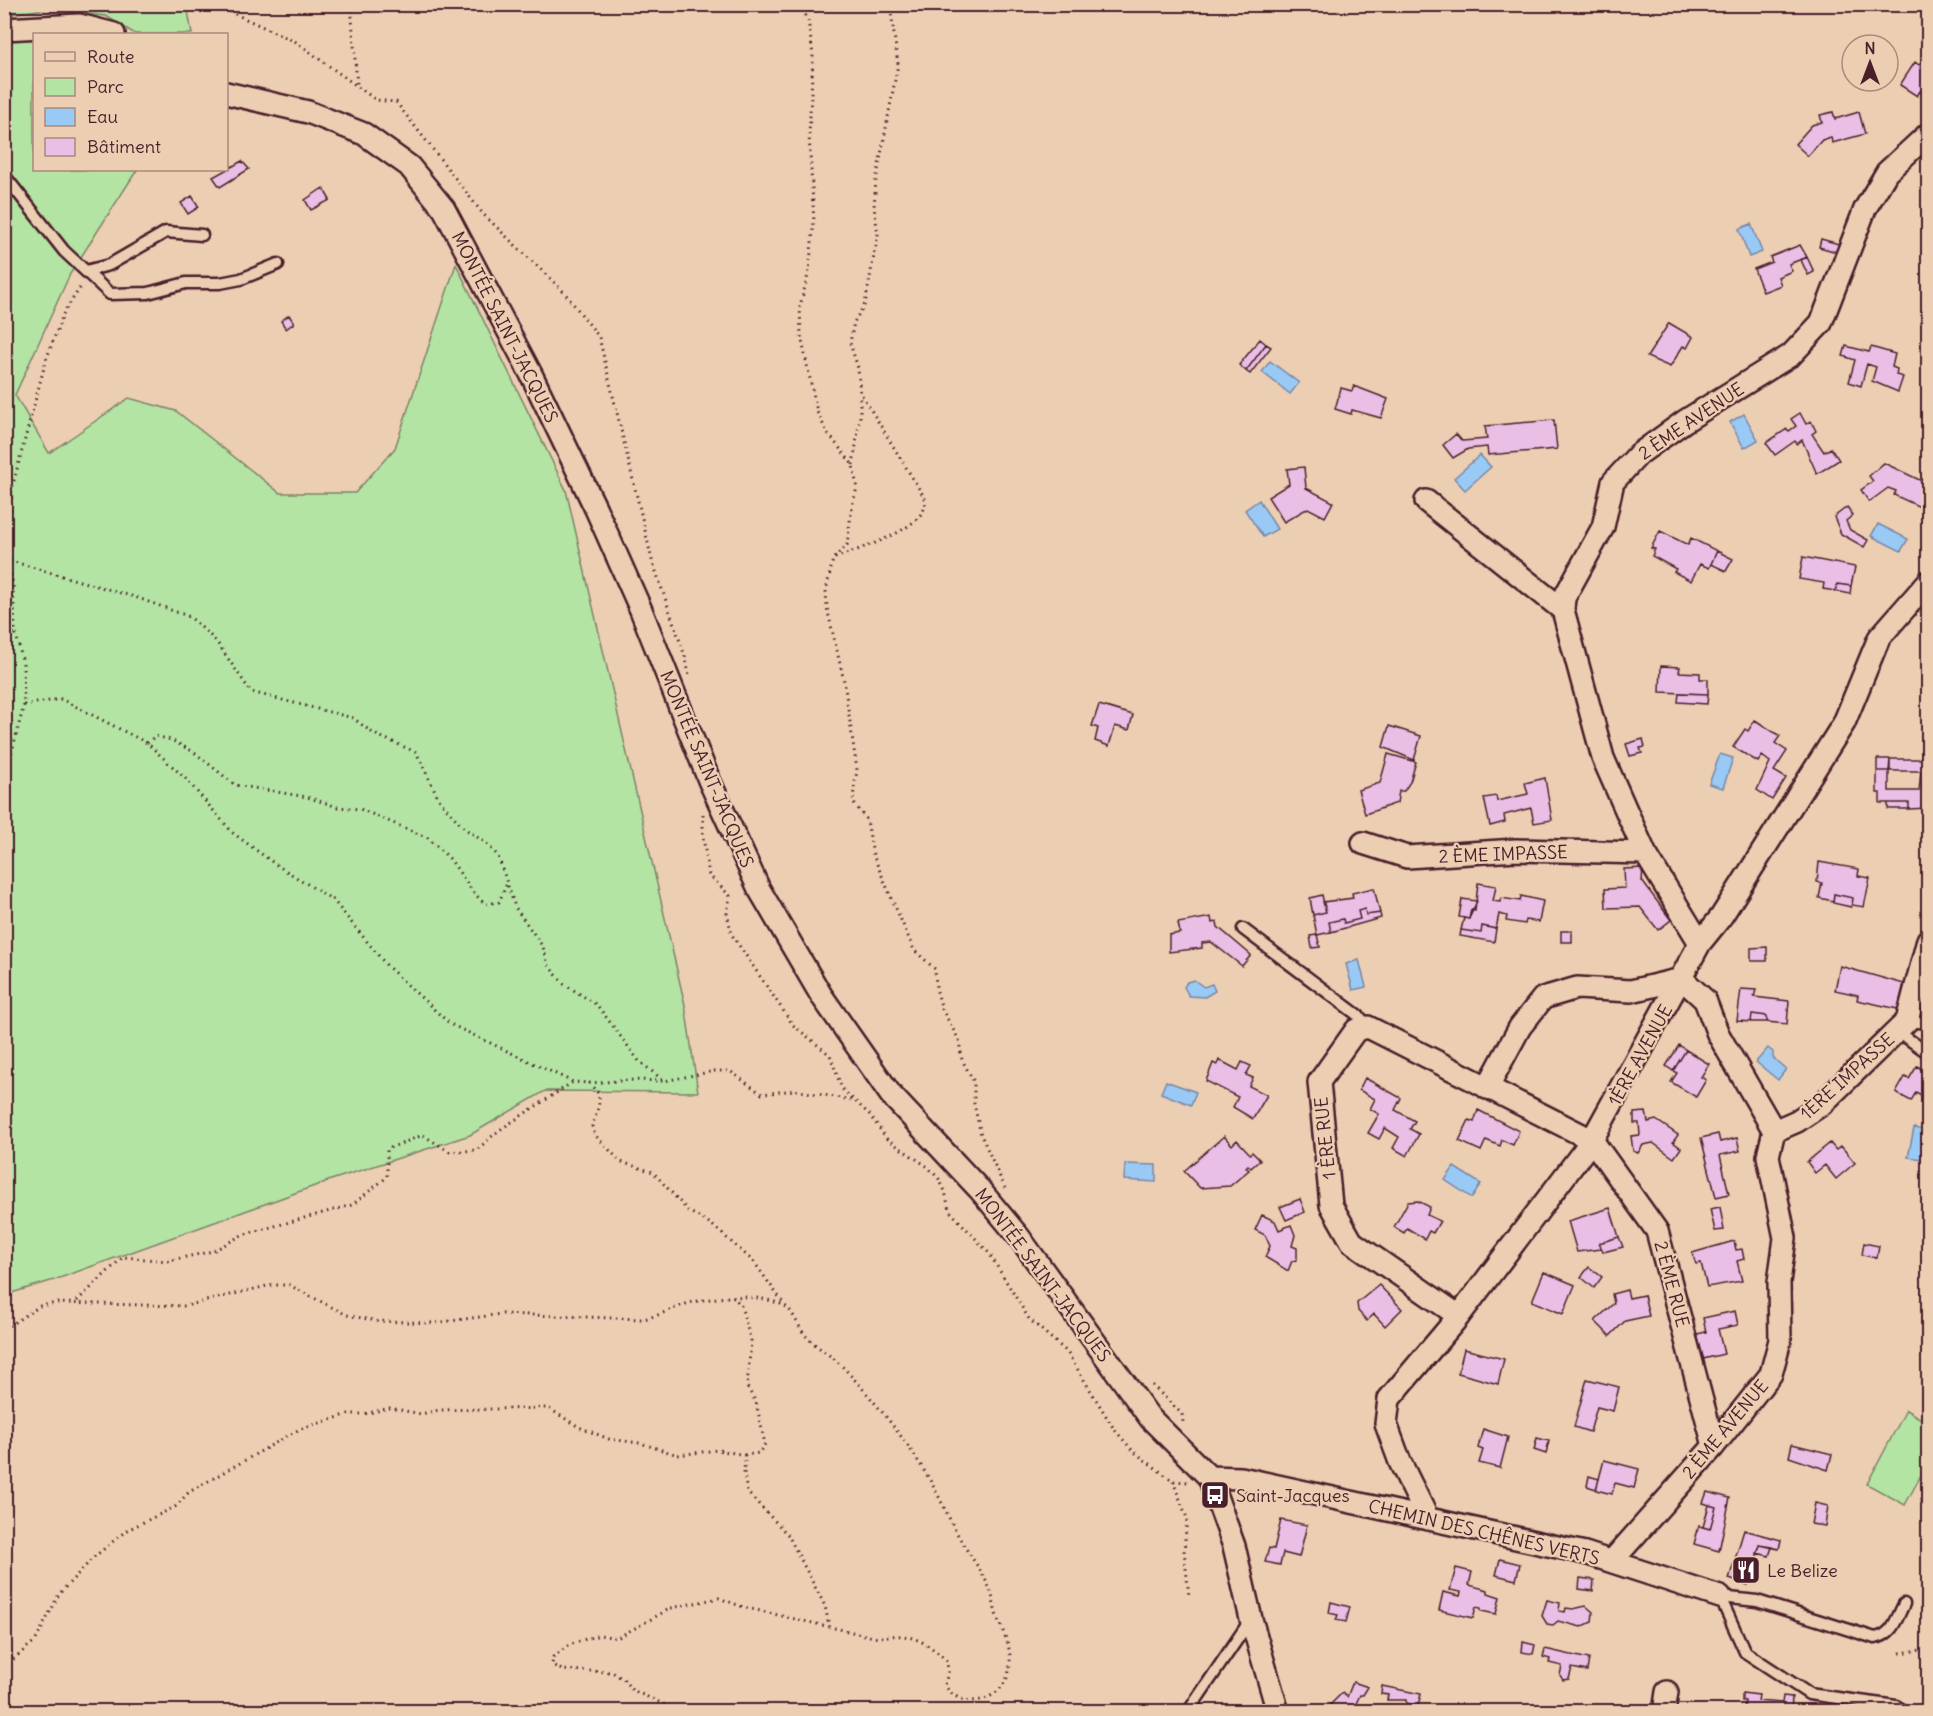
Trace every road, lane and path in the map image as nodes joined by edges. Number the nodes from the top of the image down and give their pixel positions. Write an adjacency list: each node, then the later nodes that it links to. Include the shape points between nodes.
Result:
1 (213, 4): 7 (path, via 296,42)
2 (351, 4): 7 (path)
3 (800, 4): 15 (path, via 808,20 813,55 809,135 814,222 809,271 800,306 801,336 817,412)
4 (890, 4): 14 (path, via 898,64 876,181 878,234 864,304 854,322 850,343)
5 (4, 29): 6 (street, via 80,25)
6 (110, 33)
7 (357, 86): 23 (path, via 376,100 396,102 483,214 564,292 599,337 652,560 686,659)
8 (228, 93): 54 (street, MONTÉE SAINT-JACQUES, via 308,112 364,134 409,166 439,202 459,233 596,508 709,780 759,889 793,949 891,1095 1019,1237 1149,1418)
9 (1929, 134): 20 (street, 2 ÈME AVENUE, via 1887,172 1865,209 1821,323 1791,354 1639,454 1613,482 1603,527 1564,597)
10 (4, 176): 13 (lane, via 64,251)
11 (202, 235): 13 (lane, via 166,232 109,265)
12 (278, 264): 13 (lane, via 241,279 186,283 148,293 110,294)
13 (86, 272): 17 (path, via 80,290 64,312 43,371 12,488)
14 (860, 392): 15 (path); 18 (path, via 926,500 926,509 917,521 892,535)
15 (853, 465): 18 (path, via 857,488 847,545)
16 (1426, 501): 20 (street)
17 (5, 559): 21 (path, via 13,584); 30 (path, via 190,617 216,641 251,692 353,718 374,734 416,752 440,801 464,828 498,856)
18 (834, 559): 46 (path, via 828,576 827,608 844,681 857,770 855,805 867,820 873,855 914,951 935,969 942,1009 975,1082 974,1104 981,1135)
19 (1929, 582): 33 (street, 1ÈRE AVENUE, via 1879,638 1844,723 1721,917)
20 (1563, 610): 29 (street, via 1603,758)
21 (15, 630): 22 (path); 24 (path, via 23,663)
22 (4, 649)
23 (690, 683)
24 (24, 705): 25 (path, via 61,699); 26 (path)
25 (147, 743): 30 (path, via 155,736 171,740 194,752 235,785 360,810 428,838 485,904 499,902); 39 (path, via 185,778 233,832 333,900 387,966 450,1024)
26 (4, 782)
27 (703, 813): 43 (path, via 709,875 730,896 727,914 732,935 794,1025 830,1055 842,1089)
28 (1363, 843): 29 (street, 2 ÈME IMPASSE, via 1407,857 1516,850)
29 (1645, 853): 33 (street)
30 (507, 882): 40 (path, via 515,907 543,947 548,965 564,984 597,1005 639,1061)
31 (1243, 929): 37 (lane, via 1359,1016)
32 (1929, 940): 36 (street, 1ÈRE IMPASSE)
33 (1700, 943): 34 (street, 1ÈRE AVENUE)
34 (1682, 979): 42 (street, via 1631,991 1577,988 1544,998 1520,1027); 44 (street, via 1705,1000 1718,1034); 45 (street, 1ÈRE AVENUE)
35 (1929, 1023): 36 (lane)
36 (1902, 1026): 38 (lane); 44 (street, 1ÈRE IMPASSE, via 1822,1104)
37 (1368, 1027): 42 (street); 50 (street, 1 ÈRE RUE, via 1356,1030 1319,1082 1331,1205 1352,1242)
38 (1929, 1053)
39 (573, 1082): 41 (path); 48 (path, via 498,1131 477,1150 450,1152 423,1135 387,1149 387,1177 352,1205 243,1235 213,1251 168,1261 123,1257)
40 (664, 1082): 41 (path); 43 (path, via 730,1071 762,1094 794,1090)
41 (589, 1083): 49 (path, via 598,1094 599,1106 592,1126 595,1135 621,1162 653,1172 688,1211 711,1224 754,1262)
42 (1487, 1088): 45 (street)
43 (854, 1100): 57 (path, via 870,1114 887,1139 928,1167 945,1191 949,1210 989,1253 1029,1319 1067,1352 1114,1428 1133,1451)
44 (1774, 1131): 53 (street, 2 ÈME AVENUE, via 1768,1156 1785,1238 1779,1282 1780,1340 1771,1374)
45 (1592, 1140): 50 (street, 1ÈRE AVENUE); 53 (street, 2 ÈME RUE, via 1658,1231)
46 (1006, 1189)
47 (733, 1296): 48 (path, via 691,1303 660,1316 642,1318 502,1314 435,1323 377,1321 347,1315 288,1285 262,1287 185,1306); 49 (path, via 756,1297); 55 (path, via 747,1322 751,1341 747,1387 756,1402 765,1444 759,1453)
48 (77, 1301): 51 (path, via 40,1306)
49 (786, 1306): 64 (path, via 806,1336 848,1374 909,1448 929,1479 991,1591 1011,1654 1005,1684 992,1696 978,1701 961,1700 945,1684 947,1661 918,1640 896,1634 878,1638)
50 (1459, 1316): 58 (street, 1ÈRE AVENUE, via 1389,1399 1386,1424)
51 (4, 1329)
52 (1146, 1379): 54 (path, via 1182,1414 1184,1437)
53 (1714, 1446): 59 (street, 2 ÈME AVENUE)
54 (1179, 1447): 56 (street, MONTÉE SAINT-JACQUES)
55 (745, 1455): 64 (path, via 747,1492 788,1535 825,1606); 67 (path, via 718,1450 678,1455 640,1443 609,1439 548,1408 439,1410 421,1414 390,1408 349,1414 300,1429 189,1492 175,1507 127,1530 59,1594 36,1640)
56 (1209, 1477): 57 (path, via 1183,1484); 58 (street, CHEMIN DES CHÊNES VERTS, via 1241,1478); 63 (street, via 1234,1546)
57 (1173, 1481): 60 (path, via 1186,1518 1184,1550)
58 (1428, 1519): 59 (street, CHEMIN DES CHÊNES VERTS)
59 (1612, 1561): 61 (street, CHEMIN DES CHÊNES VERTS)
60 (1189, 1596)
61 (1719, 1597): 62 (lane, via 1757,1601 1875,1638 1886,1636 1892,1629); 71 (lane, via 1745,1652 1791,1683 1809,1694 1896,1706)
62 (1904, 1604)
63 (1251, 1619): 69 (lane); 70 (street)
64 (829, 1626): 68 (path, via 719,1598 671,1608 617,1638 600,1635 586,1639 553,1657 552,1665 562,1670 612,1672 632,1690)
65 (1929, 1649): 66 (path)
66 (1900, 1653)
67 (4, 1667)
68 (681, 1712)
69 (1188, 1712)
70 (1278, 1712)
71 (1906, 1712)

